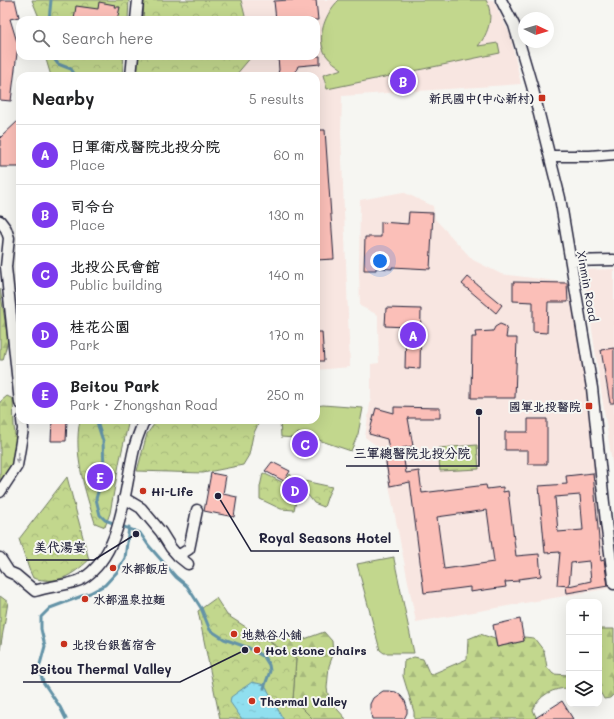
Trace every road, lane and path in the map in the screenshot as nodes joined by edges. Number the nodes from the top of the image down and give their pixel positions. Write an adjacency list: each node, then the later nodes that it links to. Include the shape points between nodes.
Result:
1 (138, 0): 3 (street)
2 (501, 0): 7 (street, Xinmin Road, via 514,25)
3 (136, 16)
4 (133, 60): 5 (street)
5 (131, 72)
6 (614, 154): 7 (street)
7 (550, 156): 10 (street, Xinmin Road)
8 (0, 221): 11 (street, via 9,238 6,267)
9 (614, 260): 10 (street)
10 (571, 261): 20 (street, Xinmin Road, via 592,388)
11 (16, 364)
12 (22, 424): 14 (street, one-way to 14, via 17,466)
13 (143, 424): 15 (street, via 134,447)
14 (0, 492)
15 (124, 498): 17 (street, via 141,508); 18 (street, via 114,537 104,557 81,580 35,591 9,572)
16 (197, 510): 17 (street, via 189,549)
17 (178, 556): 19 (street)
18 (0, 558)
19 (188, 564)
20 (614, 584)

